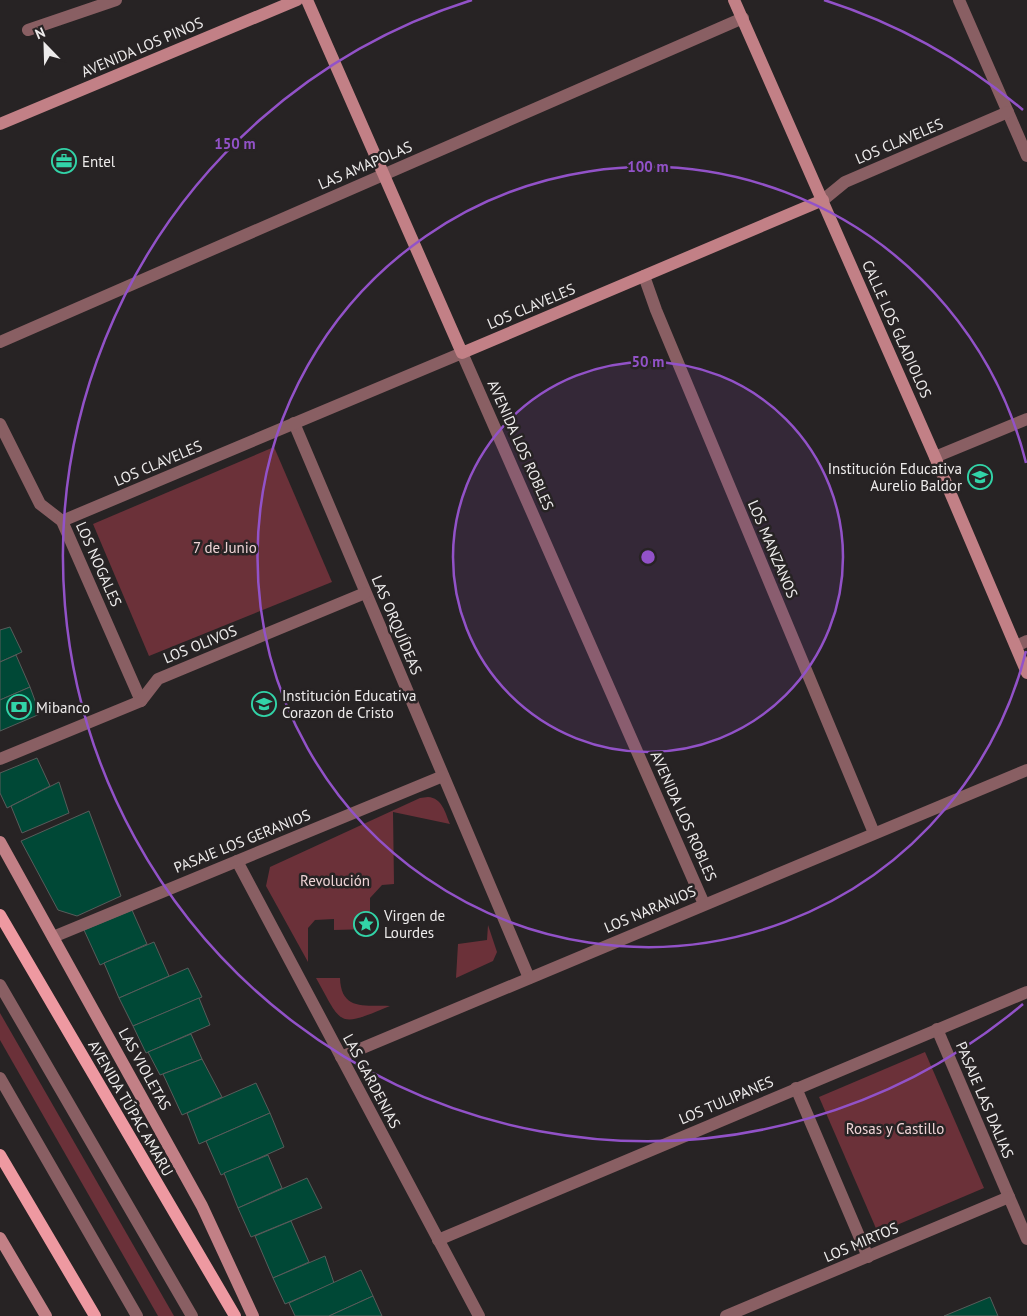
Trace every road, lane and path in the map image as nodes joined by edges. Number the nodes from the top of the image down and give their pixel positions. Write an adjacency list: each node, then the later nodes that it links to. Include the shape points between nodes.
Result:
1 (116, 0): 7 (street)
2 (297, 0): 9 (street, AVENIDA LOS PINOS)
3 (307, 0): 11 (street, AVENIDA LOS ROBLES)
4 (734, 0): 6 (street, CALLE LOS GLADIOLOS)
5 (959, 0): 8 (street)
6 (743, 18): 11 (street, LAS AMAPOLAS); 12 (street, CALLE LOS GLADIOLOS)
7 (28, 30)
8 (1008, 112): 10 (street); 12 (street, LOS CLAVELES, via 845,182)
9 (0, 124)
10 (1027, 156)
11 (384, 174): 14 (street, LAS AMAPOLAS); 15 (street, AVENIDA LOS ROBLES)
12 (823, 200): 13 (street, LOS CLAVELES); 19 (street, CALLE LOS GLADIOLOS)
13 (644, 276): 15 (street, LOS CLAVELES); 28 (street, LOS MANZANOS)
14 (0, 342)
15 (462, 353): 18 (street, LOS CLAVELES); 31 (street, AVENIDA LOS ROBLES)
16 (1027, 420): 19 (street)
17 (0, 424): 20 (street, LOS NOGALES, via 40,504)
18 (294, 424): 20 (street, LOS CLAVELES); 21 (street, LAS ORQUÍDEAS)
19 (935, 458): 22 (street, CALLE LOS GLADIOLOS)
20 (62, 521): 24 (street, LOS NOGALES)
21 (365, 593): 24 (street, LOS OLIVOS, via 158,679); 27 (street, LAS ORQUÍDEAS)
22 (1021, 644): 23 (street, CALLE LOS GLADIOLOS)
23 (1027, 673)
24 (141, 701): 25 (street)
25 (0, 758)
26 (1027, 770): 28 (street, LOS NARANJOS)
27 (443, 776): 30 (street, PASAJE LOS GERANIOS); 34 (street, LAS ORQUÍDEAS)
28 (874, 833): 31 (street, LOS NARANJOS)
29 (0, 842): 33 (street, LAS VIOLETAS)
30 (237, 861): 33 (street, PASAJE LOS GERANIOS); 38 (street, LAS GARDENIAS)
31 (704, 904): 34 (street, LOS NARANJOS)
32 (0, 916): 51 (main road, AVENIDA TÚPAC AMARU)
33 (53, 937): 52 (street, LAS VIOLETAS, via 202,1206)
34 (529, 978): 38 (street, LOS NARANJOS)
35 (0, 985): 50 (street)
36 (1027, 992): 37 (street, LOS TULIPANES)
37 (937, 1029): 40 (street, LOS TULIPANES); 42 (street, PASAJE LAS DALIAS)
38 (341, 1057): 45 (street, LAS GARDENIAS)
39 (0, 1078): 49 (street)
40 (796, 1088): 45 (street, LOS TULIPANES); 46 (street)
41 (0, 1155): 48 (main road)
42 (1009, 1198): 44 (street, PASAJE LAS DALIAS); 46 (street, LOS MIRTOS)
43 (0, 1238): 47 (street)
44 (1027, 1239)
45 (438, 1240): 53 (street, LAS GARDENIAS)
46 (868, 1256): 54 (street, LOS MIRTOS)
47 (46, 1316)
48 (95, 1316)
49 (138, 1316)
50 (192, 1316)
51 (235, 1316)
52 (253, 1316)
53 (479, 1316)
54 (726, 1316)

